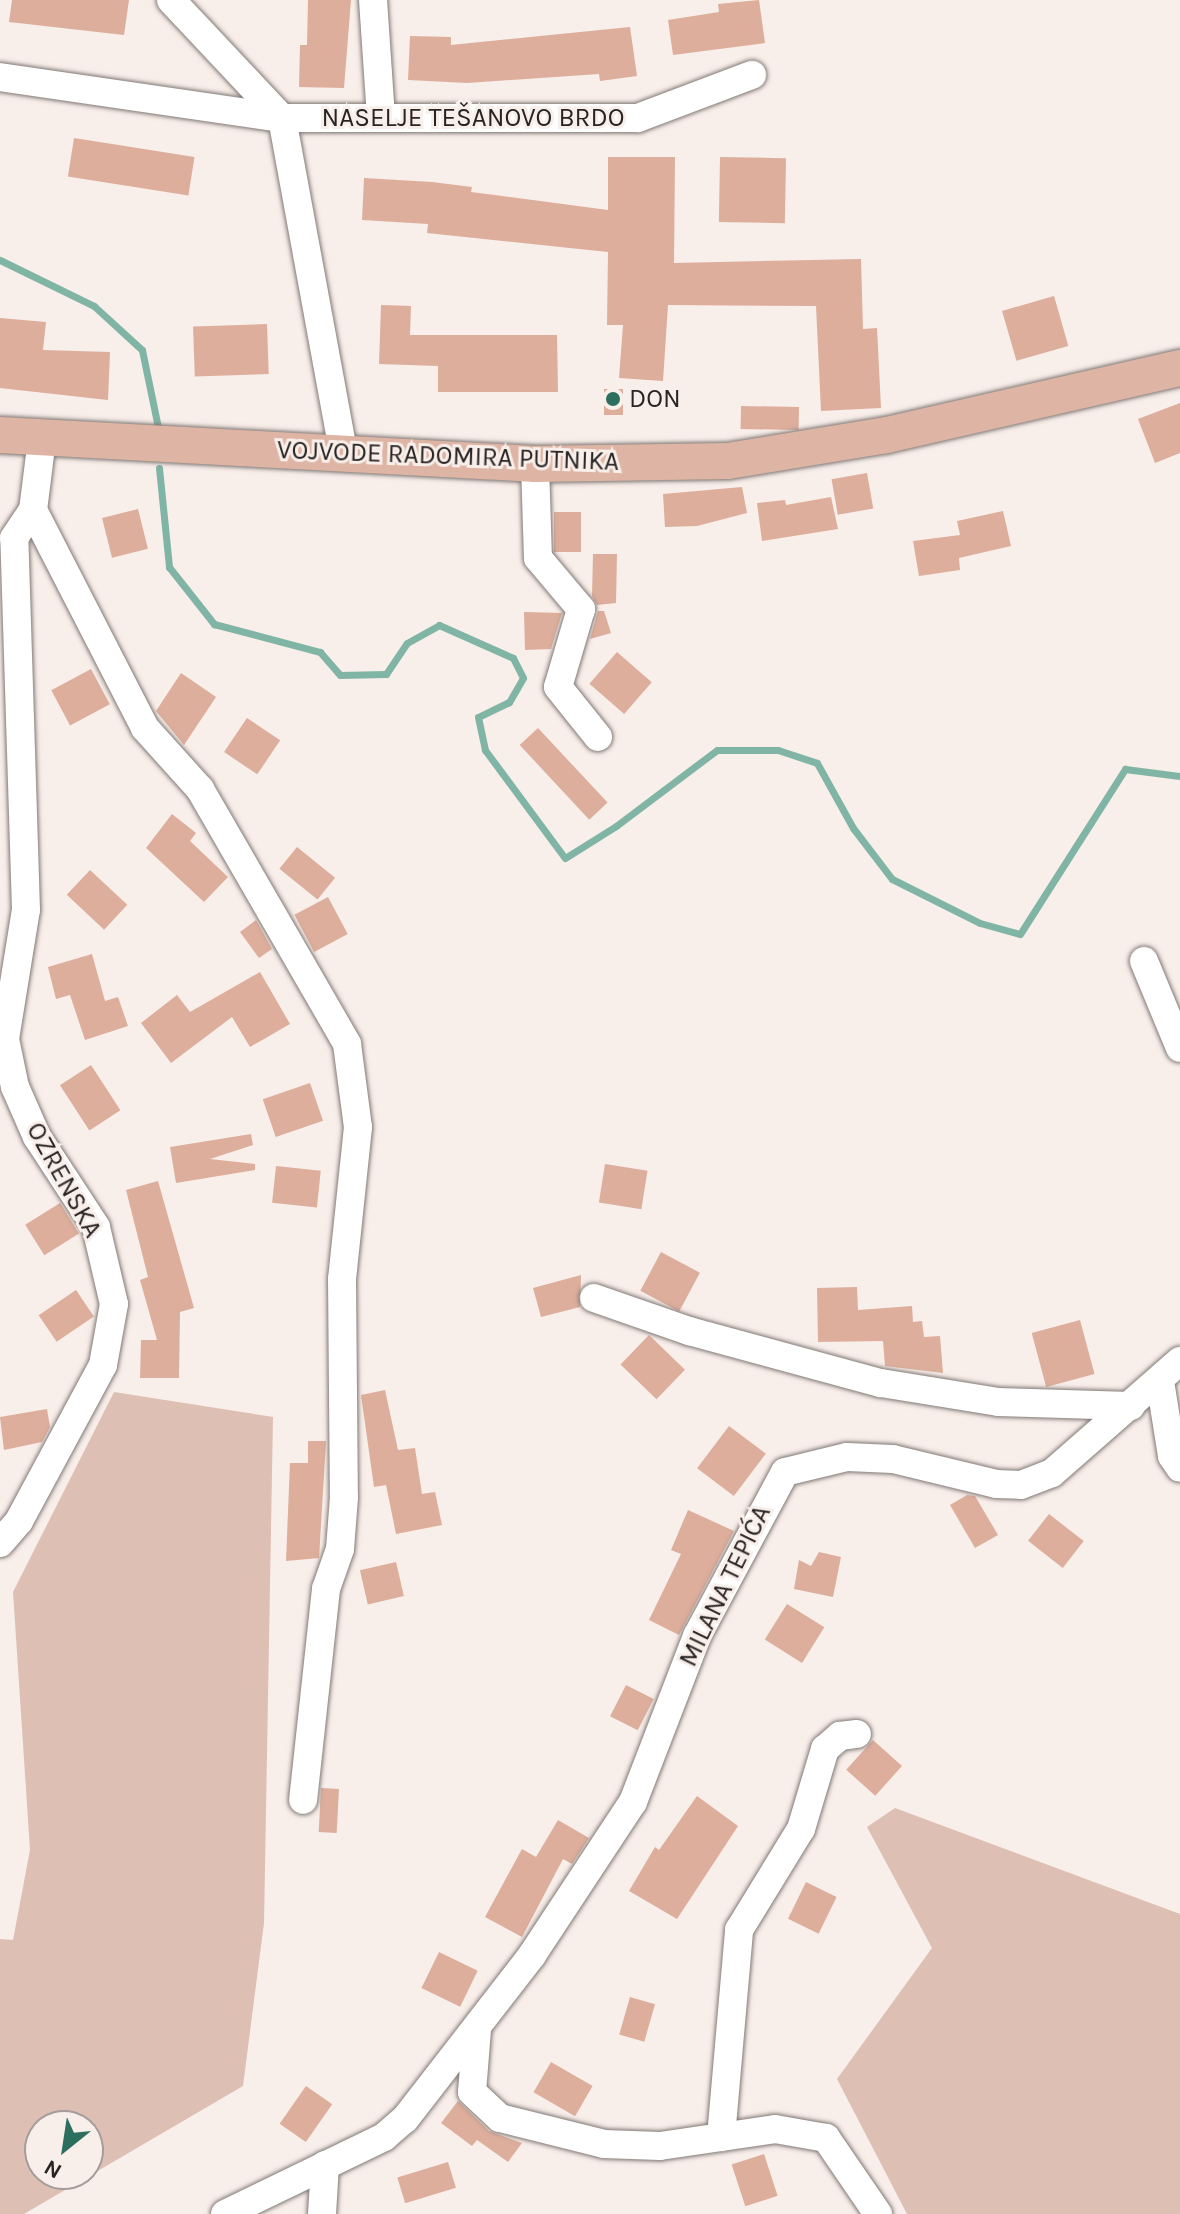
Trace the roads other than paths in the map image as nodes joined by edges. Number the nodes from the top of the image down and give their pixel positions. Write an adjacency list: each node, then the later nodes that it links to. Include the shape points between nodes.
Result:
1 (171, 0): 5 (street)
2 (373, 0): 6 (street)
3 (752, 75): 6 (street, NASELJE TEŠANOVO BRDO, via 638,118)
4 (0, 77): 5 (street, NASELJE TEŠANOVO BRDO)
5 (282, 118): 6 (street, NASELJE TEŠANOVO BRDO); 10 (street, NASELJE TEŠANOVO BRDO)
6 (381, 118)
7 (1180, 368): 11 (main road, VOJVODE RADOMIRA PUTNIKA, via 887,435 728,461)
8 (0, 435): 9 (main road, VOJVODE RADOMIRA PUTNIKA)
9 (42, 439): 10 (main road, VOJVODE RADOMIRA PUTNIKA); 12 (street)
10 (343, 452): 11 (main road, VOJVODE RADOMIRA PUTNIKA)
11 (535, 464): 13 (street, via 538,558 581,609 558,687)
12 (33, 510): 20 (street, OZRENSKA, via 14,538 26,910 5,1039 15,1087 37,1137 96,1227 114,1304 103,1365 42,1481); 22 (street, via 145,728 200,789 347,1044 358,1127 342,1279 344,1497 340,1549 326,1589)
13 (598, 737)
14 (1144, 961): 15 (street)
15 (1180, 1048)
16 (594, 1298): 18 (street, via 689,1331 881,1383 998,1402)
17 (1170, 1371): 18 (street, MILANA TEPIĆA); 19 (street, via 1172,1456)
18 (1131, 1406): 23 (street, MILANA TEPIĆA, via 1052,1473 1021,1485 893,1459 847,1457 785,1472 697,1636 633,1802 595,1865)
19 (1180, 1468)
20 (0, 1543)
21 (857, 1734): 24 (street, via 840,1736 825,1749 801,1829 739,1930)
22 (303, 1800)
23 (478, 2026): 24 (street, via 472,2092 500,2118 604,2144 660,2146); 25 (street, MILANA TEPIĆA, via 405,2119 384,2137)
24 (721, 2137): 28 (street, via 775,2129 826,2138)
25 (325, 2165): 26 (street, MILANA TEPIĆA); 27 (street)
26 (225, 2214)
27 (322, 2214)
28 (878, 2214)

